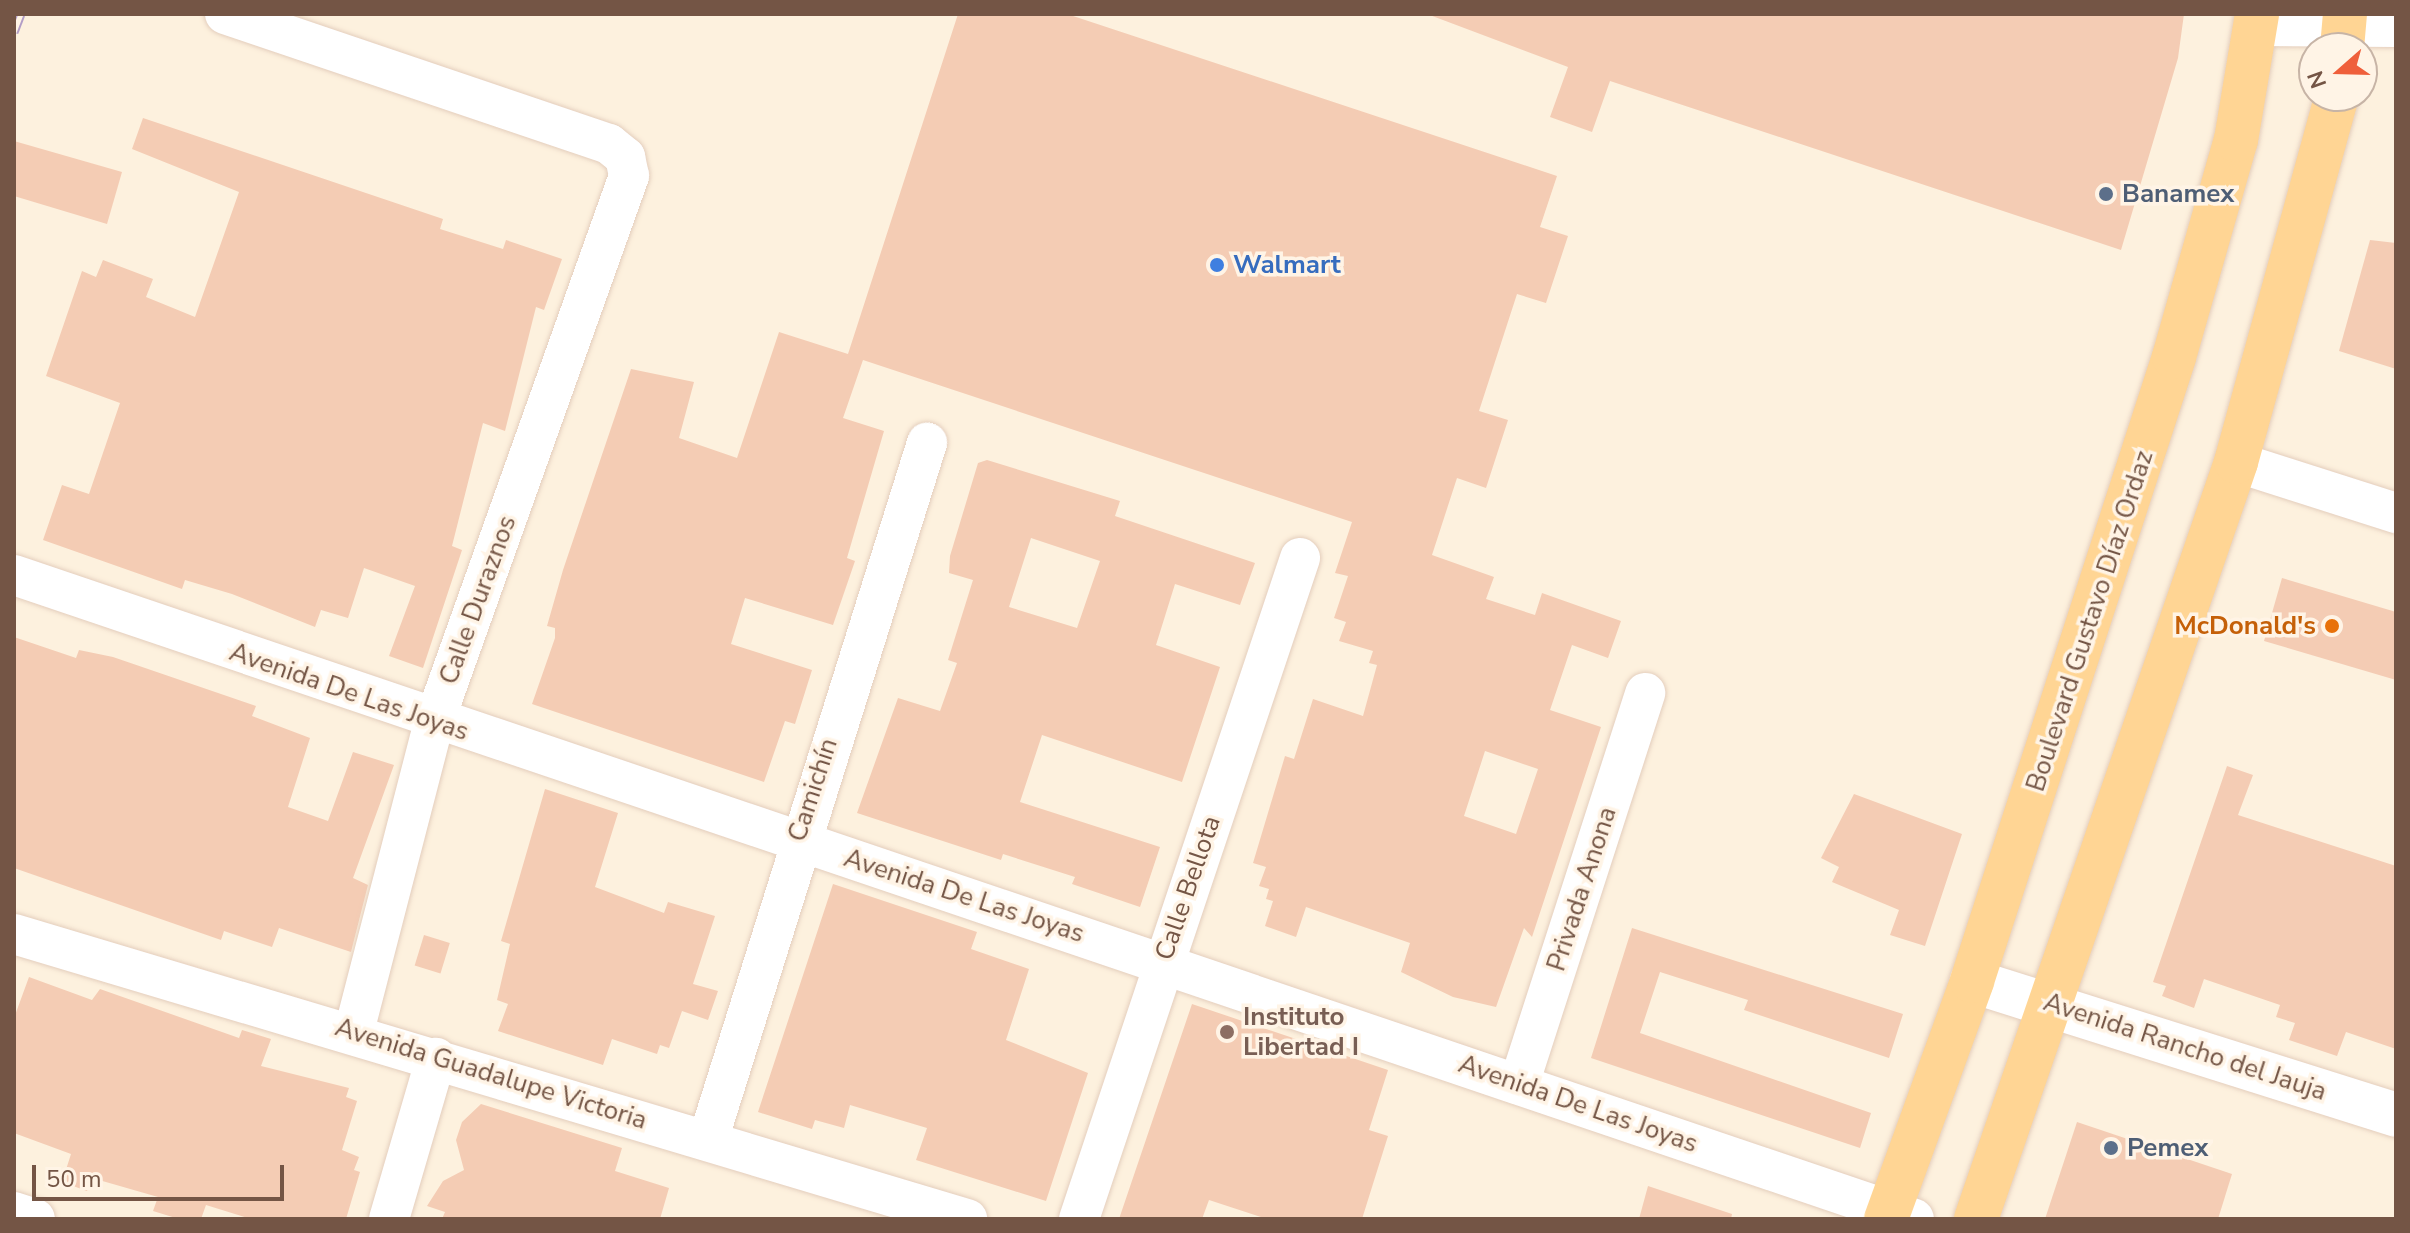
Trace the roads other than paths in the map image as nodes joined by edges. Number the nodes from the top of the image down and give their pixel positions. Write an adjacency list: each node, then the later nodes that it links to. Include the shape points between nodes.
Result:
1 (225, 14): 12 (street, Calle Duraznos, via 609,144 625,157 629,176)
2 (2257, 20): 4 (street); 16 (main road, Boulevard Gustavo Díaz Ordaz, via 2236,140 2174,357)
3 (2396, 27): 4 (street)
4 (2344, 30)
5 (2333, 112): 7 (main road)
6 (927, 443): 13 (street, Camichín)
7 (2236, 462): 8 (street); 17 (main road)
8 (2396, 513)
9 (1300, 558): 15 (street, Calle Bellota)
10 (14, 575): 12 (street, Avenida De Las Joyas)
11 (1645, 693): 20 (street, Privada Anona)
12 (434, 722): 13 (street, Avenida De Las Joyas); 18 (street, Calle Duraznos)
13 (796, 842): 15 (street, Avenida De Las Joyas); 22 (street, Camichín)
14 (14, 934): 18 (street, Avenida Guadalupe Victoria)
15 (1164, 960): 20 (street, Avenida De Las Joyas); 28 (street, Calle Bellota)
16 (1972, 981): 17 (street, Avenida Rancho del Jauja); 24 (main road, Boulevard Gustavo Díaz Ordaz)
17 (2046, 1001): 21 (street, Avenida Rancho del Jauja); 29 (main road)
18 (354, 1032): 19 (street, Avenida Guadalupe Victoria)
19 (436, 1058): 22 (street, Avenida Guadalupe Victoria); 26 (street)
20 (1519, 1084): 24 (street, Avenida De Las Joyas)
21 (2396, 1115)
22 (708, 1140): 27 (street, Avenida Guadalupe Victoria)
23 (14, 1212): 25 (street)
24 (1897, 1216)
25 (35, 1219)
26 (389, 1219)
27 (967, 1219)
28 (1079, 1219)
29 (1976, 1219)

